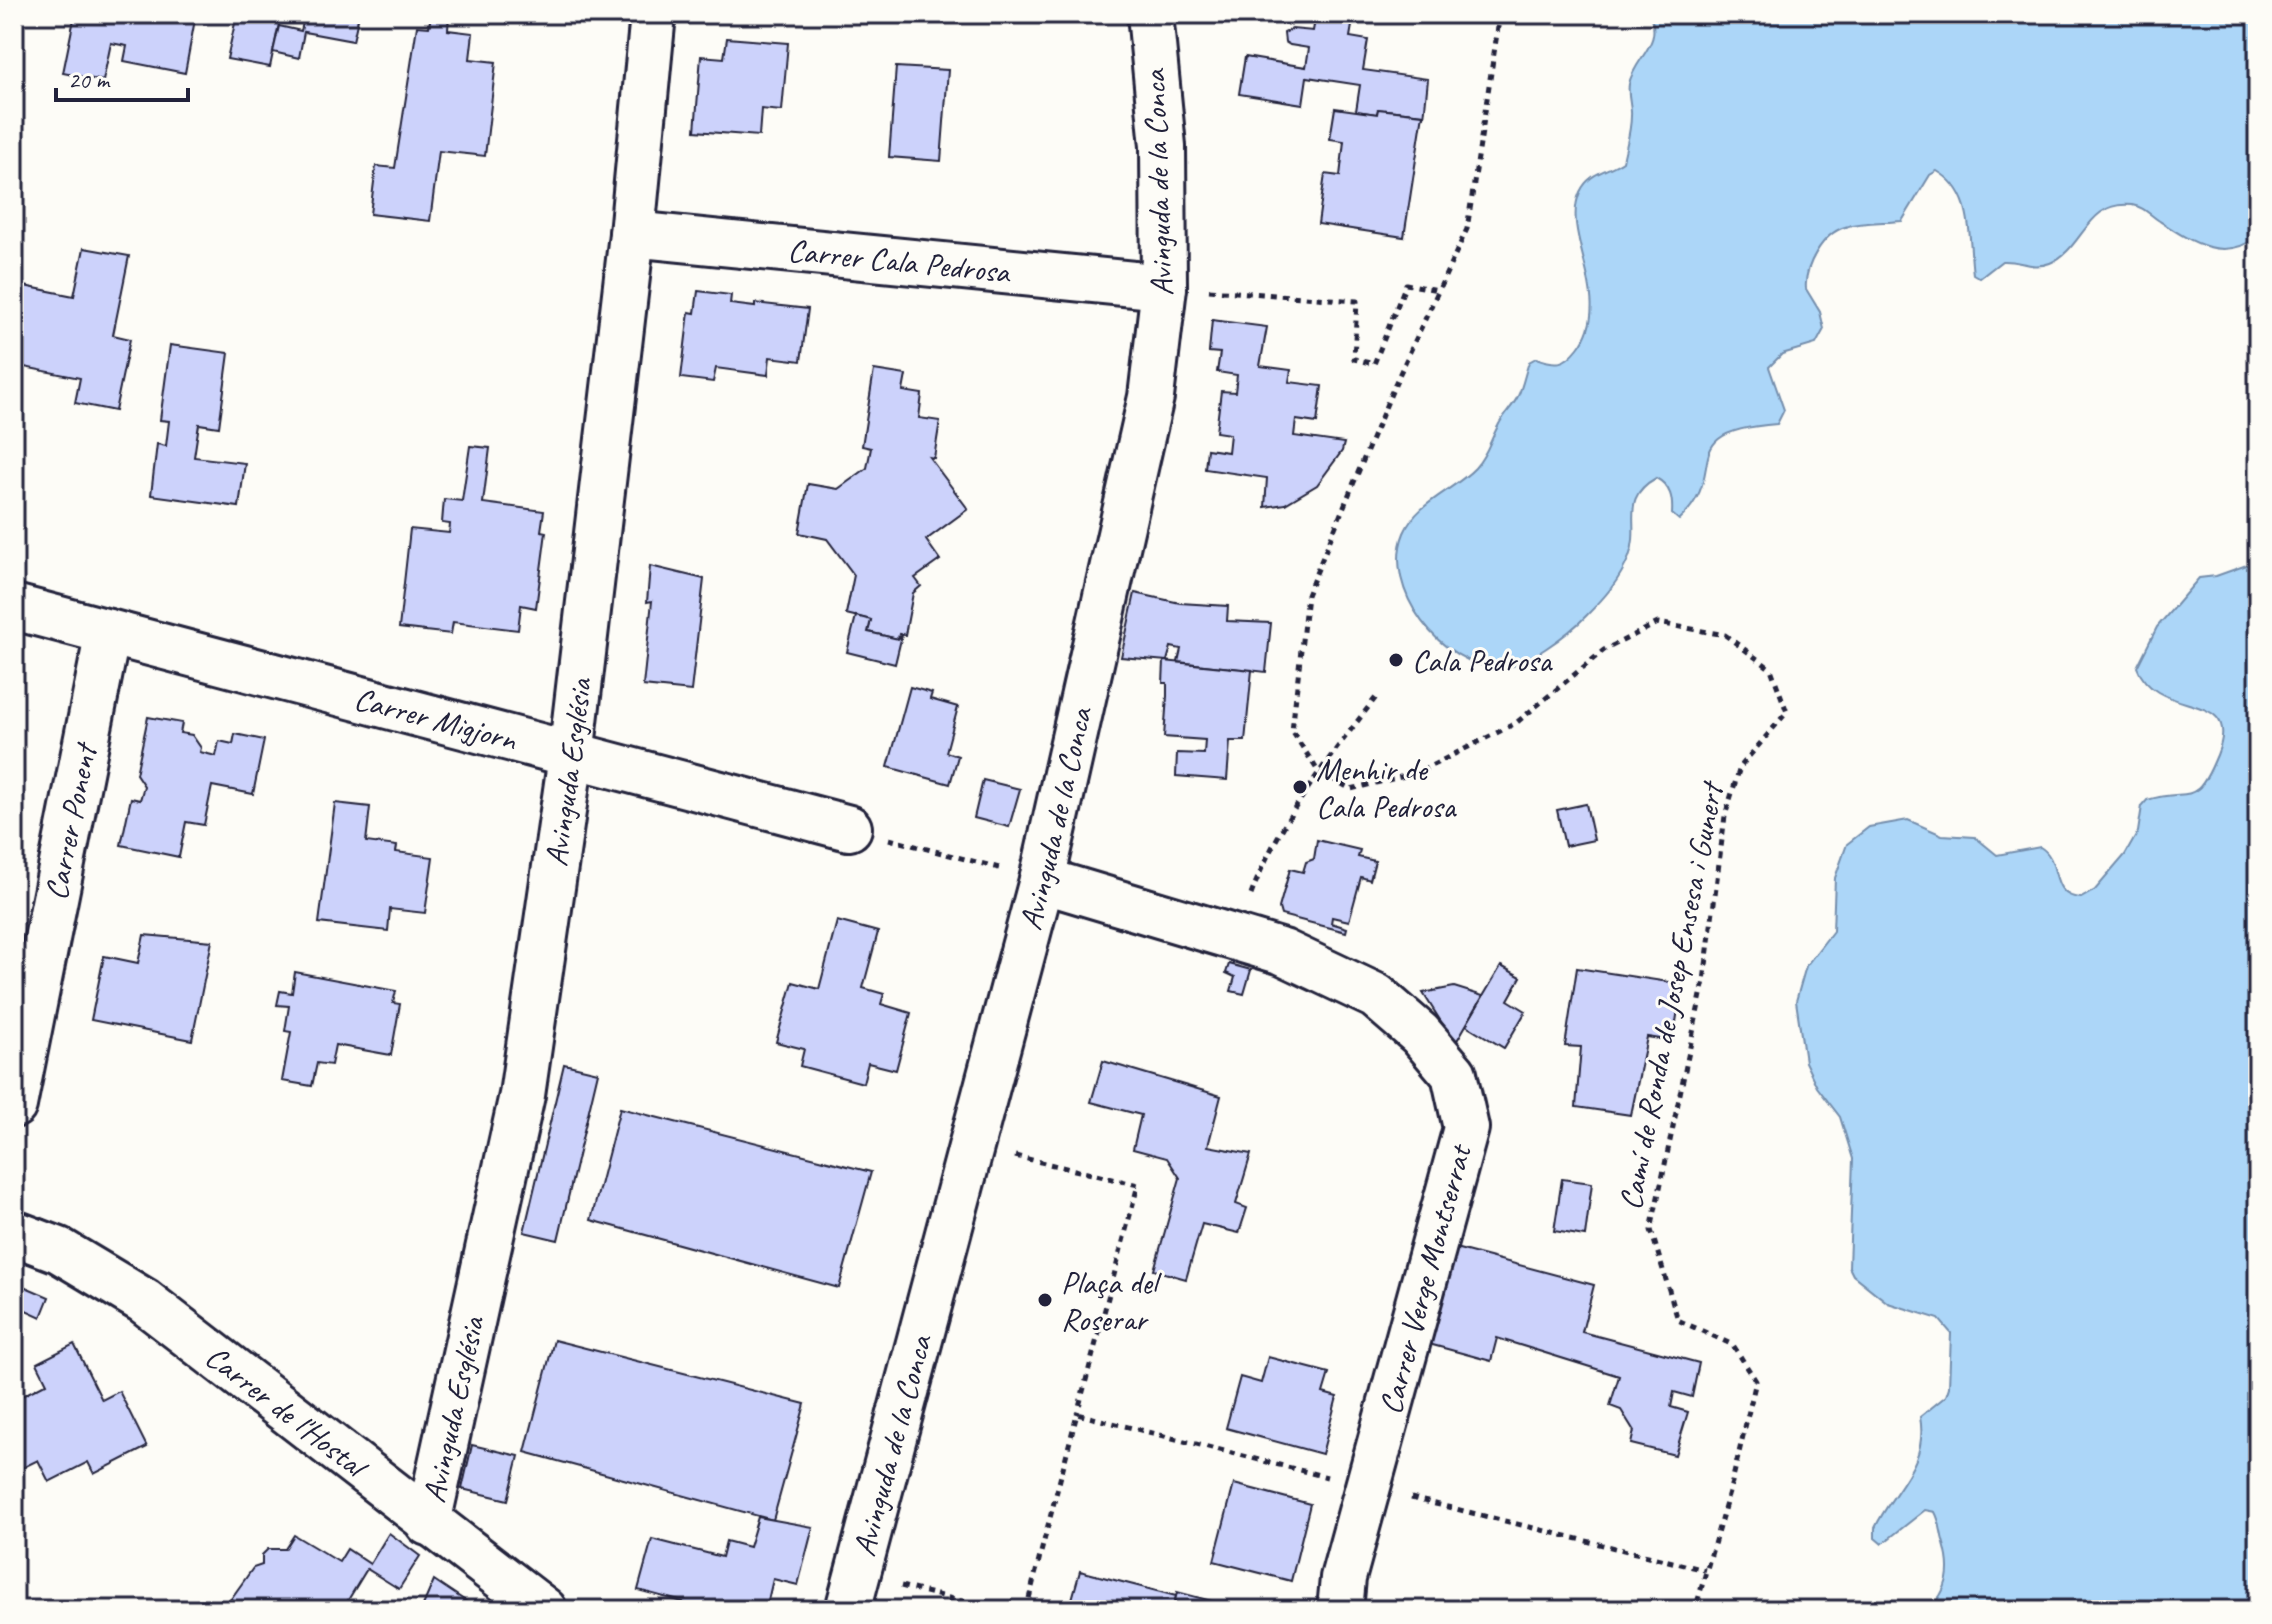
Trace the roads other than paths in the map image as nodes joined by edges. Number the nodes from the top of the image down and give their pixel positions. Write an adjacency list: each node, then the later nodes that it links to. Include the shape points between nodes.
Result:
1 (653, 14): 3 (street, Avinguda Església)
2 (1150, 14): 4 (street, Avinguda de la Conca, via 1163,146)
3 (632, 234): 4 (street, Carrer Cala Pedrosa); 7 (street, Avinguda Església)
4 (1164, 287): 9 (street, Avinguda de la Conca, via 1148,413)
5 (14, 607): 6 (street, Carrer Migjorn)
6 (108, 632): 7 (street, Carrer Migjorn); 10 (street, Carrer Ponent)
7 (571, 756): 8 (street, Carrer Migjorn); 12 (street, Avinguda Església, via 522,1095)
8 (849, 828)
9 (1042, 880): 13 (street, Avinguda de la Conca); 15 (street, Carrer Verge Montserrat, via 1283,952 1376,996 1420,1034 1454,1074 1466,1128 1343,1578)
10 (14, 1105)
11 (14, 1233): 12 (street, Carrer de l'Hostal, via 59,1250 144,1301)
12 (428, 1523): 14 (street, Carrer de l'Hostal)
13 (853, 1592)
14 (544, 1610)
15 (1340, 1610)

